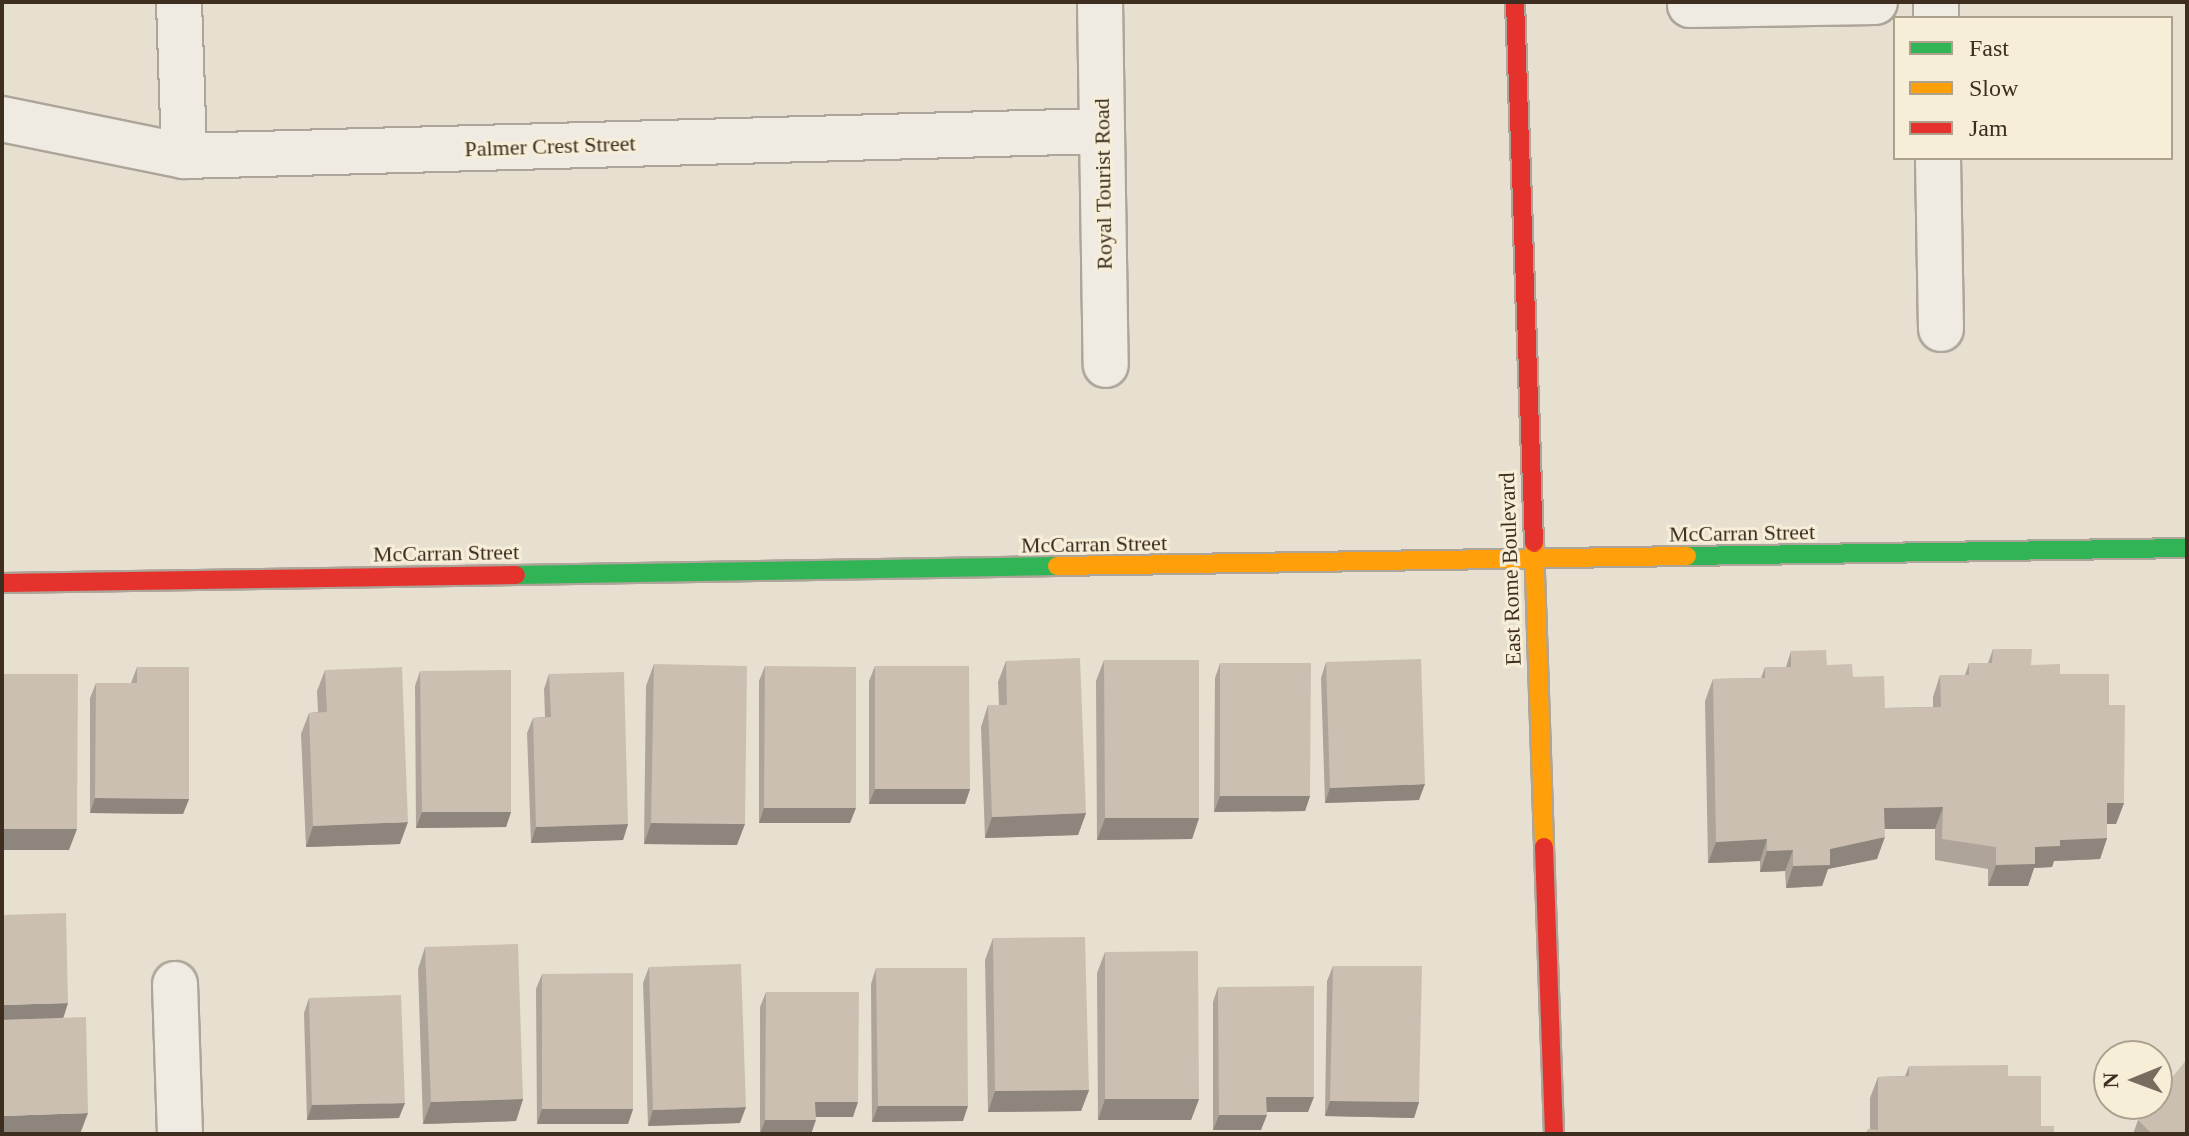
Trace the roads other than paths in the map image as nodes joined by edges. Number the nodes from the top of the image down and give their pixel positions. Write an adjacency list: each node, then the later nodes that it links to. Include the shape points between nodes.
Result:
1 (179, 2): 8 (street)
2 (1100, 2): 7 (street, Royal Tourist Road)
3 (1515, 2): 13 (street, East Rome Boulevard)
4 (1875, 2): 5 (street)
5 (1690, 5)
6 (2, 119): 8 (street, Palmer Crest Street)
7 (1102, 131): 8 (street, Palmer Crest Street); 11 (street, Royal Tourist Road)
8 (184, 156)
9 (1938, 160): 10 (street)
10 (1941, 329)
11 (1106, 365)
12 (2187, 548): 13 (street, McCarran Street)
13 (1533, 562): 14 (street, McCarran Street); 17 (street, East Rome Boulevard)
14 (2, 583)
15 (175, 984): 16 (street)
16 (180, 1134)
17 (1554, 1134)

